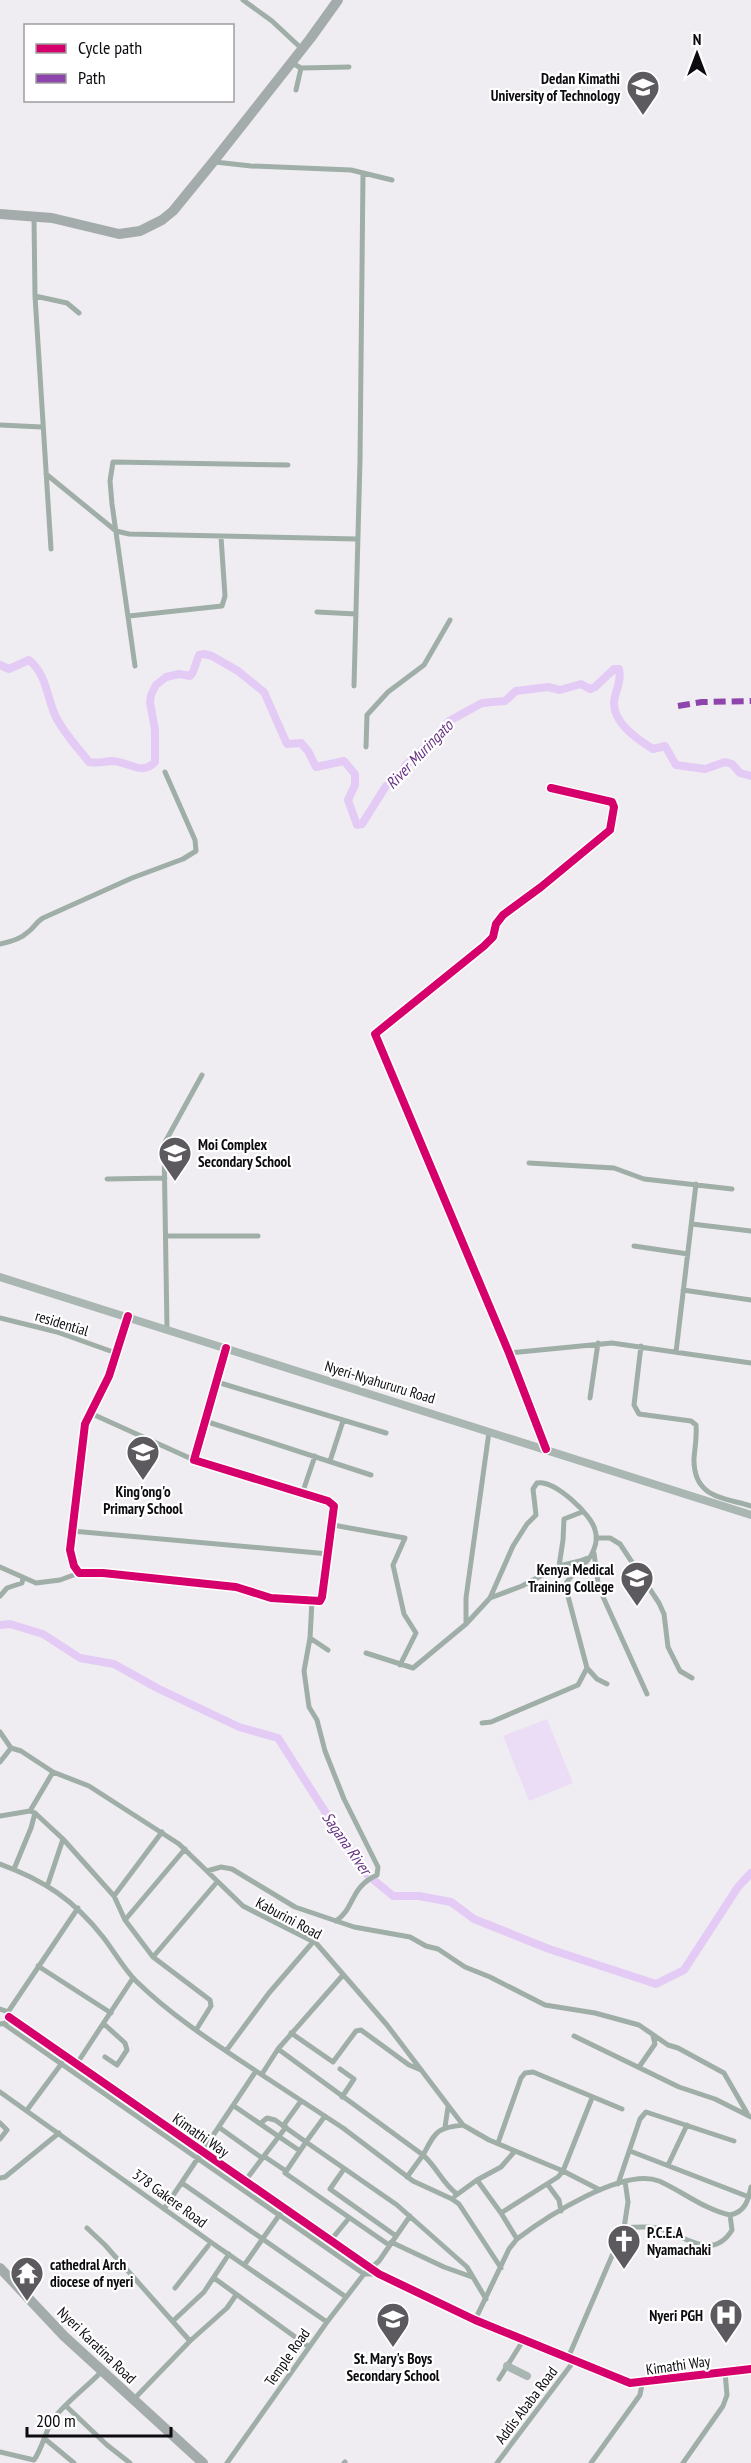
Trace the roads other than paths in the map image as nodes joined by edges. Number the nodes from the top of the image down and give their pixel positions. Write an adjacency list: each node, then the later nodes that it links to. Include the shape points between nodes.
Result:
1 (243, 0): 3 (street, via 273,21)
2 (338, 0): 3 (highway)
3 (302, 49): 4 (highway)
4 (296, 65): 5 (street); 6 (street); 7 (highway, via 238,128)
5 (349, 67)
6 (296, 90)
7 (213, 162): 8 (street); 11 (highway, via 173,211 140,231 119,234)
8 (363, 173): 9 (street); 20 (street)
9 (392, 180)
10 (0, 214): 11 (highway)
11 (33, 216): 12 (street)
12 (35, 296): 13 (street, via 67,303); 15 (street)
13 (79, 313)
14 (0, 425): 15 (street)
15 (42, 427): 17 (street)
16 (288, 465): 18 (street, via 115,461 110,482)
17 (46, 474): 18 (street); 21 (street)
18 (116, 531): 19 (street, via 146,536); 24 (street)
19 (221, 537): 20 (street); 24 (street, via 225,596 222,606)
20 (357, 539): 23 (street)
21 (51, 549)
22 (317, 612): 23 (street)
23 (356, 615): 27 (street)
24 (129, 616): 26 (street)
25 (450, 620): 28 (street, via 424,665 388,692 367,715)
26 (135, 666)
27 (354, 686)
28 (366, 747)
29 (165, 772): 31 (street, via 195,840 196,851 43,918 30,932)
30 (551, 788): 55 (street, via 612,802 610,830 503,915 484,946 375,1034)
31 (0, 944)
32 (202, 1075): 34 (street, via 164,1144)
33 (528, 1163): 36 (street, via 614,1168 644,1179)
34 (165, 1178): 35 (street); 40 (street)
35 (107, 1179)
36 (696, 1184): 37 (street); 38 (street)
37 (732, 1189)
38 (692, 1224): 39 (street); 43 (street)
39 (751, 1231)
40 (166, 1236): 41 (street); 49 (street)
41 (258, 1236)
42 (634, 1246): 43 (street)
43 (688, 1254): 45 (street)
44 (0, 1277): 47 (main road, Nyeri-Nyahururu Road)
45 (683, 1290): 46 (street); 53 (street)
46 (751, 1300)
47 (128, 1316): 49 (main road, Nyeri-Nyahururu Road); 54 (street)
48 (0, 1318): 54 (street, residential, via 57,1332)
49 (167, 1329): 52 (main road, Nyeri-Nyahururu Road)
50 (598, 1343): 51 (street); 55 (street); 58 (street)
51 (641, 1347): 53 (street); 70 (street, via 634,1398 636,1411 696,1425 694,1466 699,1484 711,1494)
52 (226, 1348): 57 (street); 62 (main road, Nyeri-Nyahururu Road)
53 (676, 1352): 56 (street)
54 (116, 1353): 59 (street)
55 (509, 1353): 64 (street)
56 (751, 1363)
57 (217, 1382): 60 (street); 61 (street)
58 (590, 1398)
59 (90, 1413): 66 (street); 74 (street, via 83,1436)
60 (205, 1421): 65 (street); 66 (street)
61 (343, 1421): 63 (street); 67 (street)
62 (489, 1432): 64 (main road, Nyeri-Nyahururu Road); 85 (street, via 466,1598)
63 (386, 1433)
64 (546, 1449): 72 (main road, Nyeri-Nyahururu Road)
65 (315, 1456): 67 (street); 69 (street)
66 (194, 1460): 69 (street)
67 (330, 1461): 68 (street)
68 (371, 1475)
69 (302, 1494): 73 (street, via 332,1503)
70 (751, 1506)
71 (582, 1512): 75 (street, via 592,1523); 78 (street, via 564,1519); 83 (street, via 555,1486 537,1483 533,1489 536,1515 513,1546)
72 (751, 1515)
73 (333, 1525): 76 (street); 89 (street, via 405,1538 393,1565 404,1614 416,1633)
74 (72, 1531): 76 (street); 80 (street, via 70,1557)
75 (596, 1538): 77 (street); 91 (street, via 610,1538 620,1544 664,1614 668,1647 680,1671)
76 (329, 1554): 84 (street, via 322,1597)
77 (593, 1554): 78 (street); 90 (street, via 565,1585); 93 (street, via 604,1599)
78 (559, 1566): 83 (street)
79 (0, 1567): 81 (street)
80 (79, 1573): 81 (street, via 43,1583); 84 (street, via 236,1587 271,1598)
81 (23, 1578): 82 (street)
82 (0, 1596)
83 (490, 1598): 85 (street)
84 (312, 1600): 86 (street)
85 (466, 1624): 89 (street, via 413,1668)
86 (310, 1638): 87 (street); 112 (street, via 304,1671 309,1707 344,1799 378,1867 377,1875 361,1884 343,1916)
87 (328, 1650)
88 (366, 1653): 89 (street)
89 (400, 1665)
90 (587, 1668): 92 (street); 94 (street, via 578,1685)
91 (692, 1678)
92 (607, 1684)
93 (647, 1694)
94 (482, 1723)
95 (0, 1732): 96 (street, Kaburini Road)
96 (11, 1748): 97 (street); 98 (street, Kaburini Road)
97 (0, 1762)
98 (53, 1772): 99 (street); 101 (street, Kaburini Road, via 89,1786)
99 (32, 1812): 100 (street); 102 (street); 105 (street, via 32,1828)
100 (0, 1816)
101 (162, 1832): 103 (street, Kaburini Road); 109 (street)
102 (63, 1839): 108 (street); 109 (street)
103 (185, 1849): 106 (street, Kaburini Road); 111 (street)
104 (0, 1864): 105 (street)
105 (14, 1869): 108 (street)
106 (207, 1872): 107 (street, Kaburini Road); 112 (street, via 221,1867 232,1869 295,1907)
107 (217, 1882): 113 (street, Kaburini Road, via 243,1906); 114 (street)
108 (48, 1884): 110 (street)
109 (114, 1896): 111 (street)
110 (78, 1908): 115 (street); 117 (street)
111 (125, 1920): 114 (street)
112 (336, 1921): 125 (street, via 371,1932 405,1935 545,2005 620,2019 639,2025)
113 (313, 1942): 116 (street, Kaburini Road); 127 (street)
114 (153, 1957): 122 (street, via 210,2000 211,2006)
115 (38, 1966): 118 (street); 119 (street)
116 (343, 1974): 123 (street); 133 (street, Kaburini Road)
117 (133, 1978): 119 (street); 122 (street, via 174,2016)
118 (4, 2012): 120 (street); 130 (street, Kimathi Way)
119 (111, 2013): 121 (street)
120 (2, 2024): 129 (street, Kimathi Way)
121 (104, 2024): 128 (street, via 125,2043 127,2050 117,2065); 130 (street)
122 (196, 2030): 127 (street)
123 (291, 2033): 126 (street); 133 (street, via 333,2062 356,2031 361,2030)
124 (574, 2036): 131 (street)
125 (653, 2036): 131 (street, via 655,2044); 143 (street, via 724,2073)
126 (278, 2049): 134 (street); 136 (street)
127 (226, 2051): 134 (street)
128 (105, 2057)
129 (62, 2063): 142 (street); 164 (street, Kimathi Way)
130 (76, 2065): 161 (street, Kimathi Way)
131 (639, 2067): 143 (street)
132 (340, 2069): 136 (street, via 354,2079)
133 (421, 2070): 140 (street, Kaburini Road)
134 (259, 2073): 138 (street); 139 (street)
135 (0, 2092): 142 (street, 378 Gakere Road)
136 (342, 2097): 162 (street)
137 (592, 2098): 141 (street); 157 (street, via 533,2072 525,2073); 168 (street)
138 (302, 2101): 144 (street); 149 (street)
139 (234, 2106): 146 (street); 151 (street)
140 (448, 2107): 148 (street, Kaburini Road); 150 (street)
141 (622, 2109)
142 (27, 2110): 152 (street, 378 Gakere Road)
143 (749, 2115)
144 (325, 2116): 156 (street); 169 (street)
145 (0, 2123): 154 (street, via 7,2130)
146 (261, 2124): 149 (street, via 267,2118); 153 (street)
147 (687, 2124): 155 (street); 160 (street, via 646,2112); 165 (street)
148 (463, 2125): 150 (street); 157 (street, Kaburini Road)
149 (285, 2127): 153 (street); 156 (street)
150 (445, 2127): 162 (street, via 430,2139)
151 (220, 2128): 161 (street); 163 (street)
152 (59, 2133): 170 (street); 182 (street, 378 Gakere Road)
153 (279, 2136): 158 (street); 163 (street)
154 (0, 2139)
155 (734, 2140)
156 (306, 2142): 158 (street); 166 (street)
157 (498, 2143): 159 (street, Kaburini Road)
158 (300, 2151): 167 (street)
159 (515, 2151): 168 (street, Kaburini Road); 172 (street, via 501,2167)
160 (630, 2151): 165 (street); 175 (street)
161 (203, 2153): 164 (street); 171 (street, Kimathi Way)
162 (423, 2155): 169 (street); 179 (street)
163 (264, 2157): 167 (street); 171 (street)
164 (198, 2160): 174 (street); 185 (street, Kimathi Way)
165 (668, 2166): 180 (street)
166 (344, 2169): 187 (street); 191 (street, via 330,2189)
167 (286, 2171): 188 (street)
168 (563, 2171): 176 (street); 178 (street, Kaburini Road)
169 (407, 2177): 179 (street)
170 (0, 2178)
171 (245, 2181): 181 (street, Kimathi Way)
172 (477, 2181): 179 (street); 184 (street)
173 (625, 2181): 175 (street); 186 (street, via 658,2181); 190 (street, via 628,2202)
174 (182, 2182): 182 (street); 192 (street)
175 (618, 2184): 178 (street)
176 (548, 2185): 183 (street, via 560,2200); 184 (street)
177 (751, 2187): 180 (street)
178 (600, 2190): 183 (street)
179 (455, 2197): 201 (street)
180 (750, 2197): 186 (street, via 743,2209)
181 (284, 2208): 185 (street); 194 (street, Kimathi Way)
182 (164, 2209): 197 (street, 378 Gakere Road)
183 (561, 2211): 193 (street)
184 (501, 2213): 193 (street)
185 (280, 2215): 192 (street); 202 (street, Kimathi Way)
186 (730, 2215): 190 (street, via 732,2230 712,2247 654,2228)
187 (410, 2216): 191 (street, Temple Road); 204 (street)
188 (349, 2218): 194 (street); 195 (street)
189 (87, 2228): 211 (street)
190 (624, 2228): 216 (street)
191 (396, 2236): 195 (street, Temple Road)
192 (263, 2238): 198 (street); 208 (street)
193 (517, 2239): 201 (street)
194 (331, 2241): 200 (street, Kimathi Way)
195 (390, 2244): 200 (street, Temple Road); 204 (street)
196 (208, 2246): 206 (street)
197 (229, 2254): 198 (street, 378 Gakere Road); 205 (street)
198 (245, 2264): 212 (street, 378 Gakere Road)
199 (0, 2268): 220 (highway, Nyeri Karatina Road)
200 (372, 2268): 202 (street, Temple Road); 203 (street, Kimathi Way)
201 (501, 2268): 209 (street)
202 (364, 2274): 203 (street, Kimathi Way); 208 (street, Temple Road)
203 (379, 2274): 210 (street, Kimathi Way)
204 (472, 2277): 209 (street)
205 (213, 2278): 207 (street); 211 (street)
206 (175, 2288)
207 (236, 2295): 214 (street); 215 (street)
208 (346, 2297): 212 (street, Temple Road)
209 (486, 2298): 210 (street)
210 (475, 2320): 213 (street, Kimathi Way)
211 (173, 2321): 214 (street)
212 (327, 2322): 215 (street, Temple Road)
213 (524, 2339): 216 (street, Kimathi Way); 218 (street)
214 (190, 2340): 225 (street)
215 (309, 2347): 233 (street, Temple Road)
216 (568, 2358): 217 (street, Kimathi Way)
217 (574, 2361): 224 (street, Kimathi Way, via 630,2384); 234 (street, Addis Ababa Road)
218 (507, 2366): 222 (main road); 223 (street)
219 (751, 2369): 221 (street, Kimathi Way)
220 (101, 2372): 225 (highway, Nyeri Karatina Road); 226 (street)
221 (725, 2372): 224 (street, Kimathi Way); 236 (street, via 727,2395 723,2406)
222 (527, 2376)
223 (499, 2379)
224 (642, 2384): 235 (street, via 640,2395)
225 (133, 2400): 232 (highway, Nyeri Karatina Road)
226 (66, 2406): 227 (street, via 55,2416); 231 (street)
227 (45, 2439): 229 (street); 230 (street)
228 (0, 2452): 229 (street)
229 (34, 2462)
230 (74, 2463)
231 (130, 2463)
232 (204, 2463)
233 (227, 2463)
234 (498, 2463)
235 (591, 2463)
236 (683, 2463)

